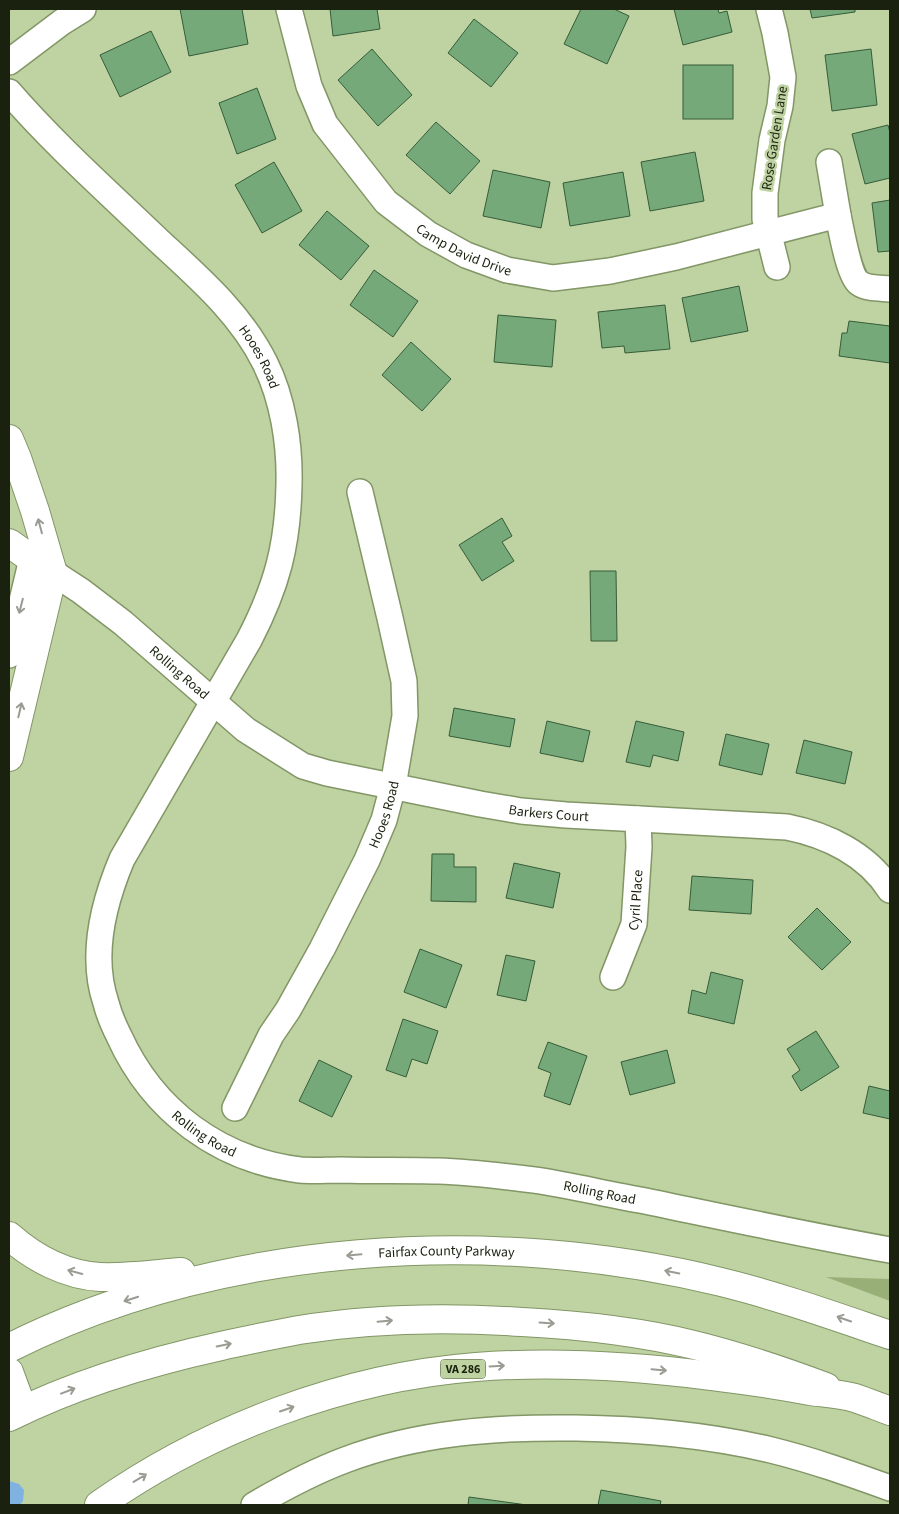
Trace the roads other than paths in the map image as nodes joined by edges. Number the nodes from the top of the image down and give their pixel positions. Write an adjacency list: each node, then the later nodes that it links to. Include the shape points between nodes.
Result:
1 (83, 9): 4 (street)
2 (289, 9): 8 (street, Camp David Drive, via 309,86 325,124 386,202 428,234 466,255 508,270 553,278 610,271)
3 (769, 9): 8 (street, Rose Garden Lane, via 783,77 765,193)
4 (9, 62)
5 (9, 92): 16 (street, Hooes Road, via 60,147 222,302 261,357 278,396 288,459 289,502 284,548 262,613)
6 (829, 162): 7 (street)
7 (838, 215): 8 (street, Camp David Drive); 10 (street, via 855,278 871,287)
8 (768, 233): 9 (street, Rose Garden Lane)
9 (777, 267)
10 (890, 289)
11 (9, 439): 14 (main road, one-way to 11, via 35,511)
12 (360, 492): 18 (street, Hooes Road, via 404,681 405,716)
13 (9, 543): 14 (main road)
14 (42, 566): 15 (street, one-way to 15); 16 (street, Rolling Road, via 123,624); 17 (main road, one-way to 14)
15 (9, 655)
16 (212, 702): 18 (street, Barkers Court, via 246,730 303,766); 24 (street, Rolling Road, via 122,859 106,902 100,943 105,1003 130,1059 166,1105 189,1125 213,1142 270,1165 303,1170 439,1171 535,1180)
17 (9, 757)
18 (393, 786): 19 (street, Barkers Court, via 521,811); 22 (street, Hooes Road, via 384,820 367,860)
19 (638, 819): 20 (street, Barkers Court, via 805,830 857,856); 21 (street, Cyril Place, via 634,924)
20 (890, 890)
21 (613, 977)
22 (235, 1108)
23 (9, 1236): 25 (main road, one-way to 23, via 99,1277 57,1266)
24 (890, 1250)
25 (263, 1266): 26 (main road, Fairfax County Parkway, one-way to 25, via 720,1282 606,1260 435,1250 320,1258); 27 (main road, Fairfax County Parkway, one-way to 27, via 190,1282 74,1318)
26 (890, 1335)
27 (9, 1348)
28 (9, 1372): 31 (main road)
29 (853, 1398): 30 (main road, VA 286); 31 (main road, one-way to 29, via 113,1375 197,1351 300,1330 391,1320 438,1319 555,1324 648,1335 741,1357); 33 (main road, VA 286, one-way to 29, via 159,1467 232,1429 354,1388 431,1372 522,1365 605,1366 729,1378)
30 (890, 1411)
31 (16, 1413)
32 (890, 1488): 34 (street, via 824,1465 719,1439 609,1428 538,1428 444,1434 392,1445 300,1479)
33 (100, 1505)
34 (254, 1505)

